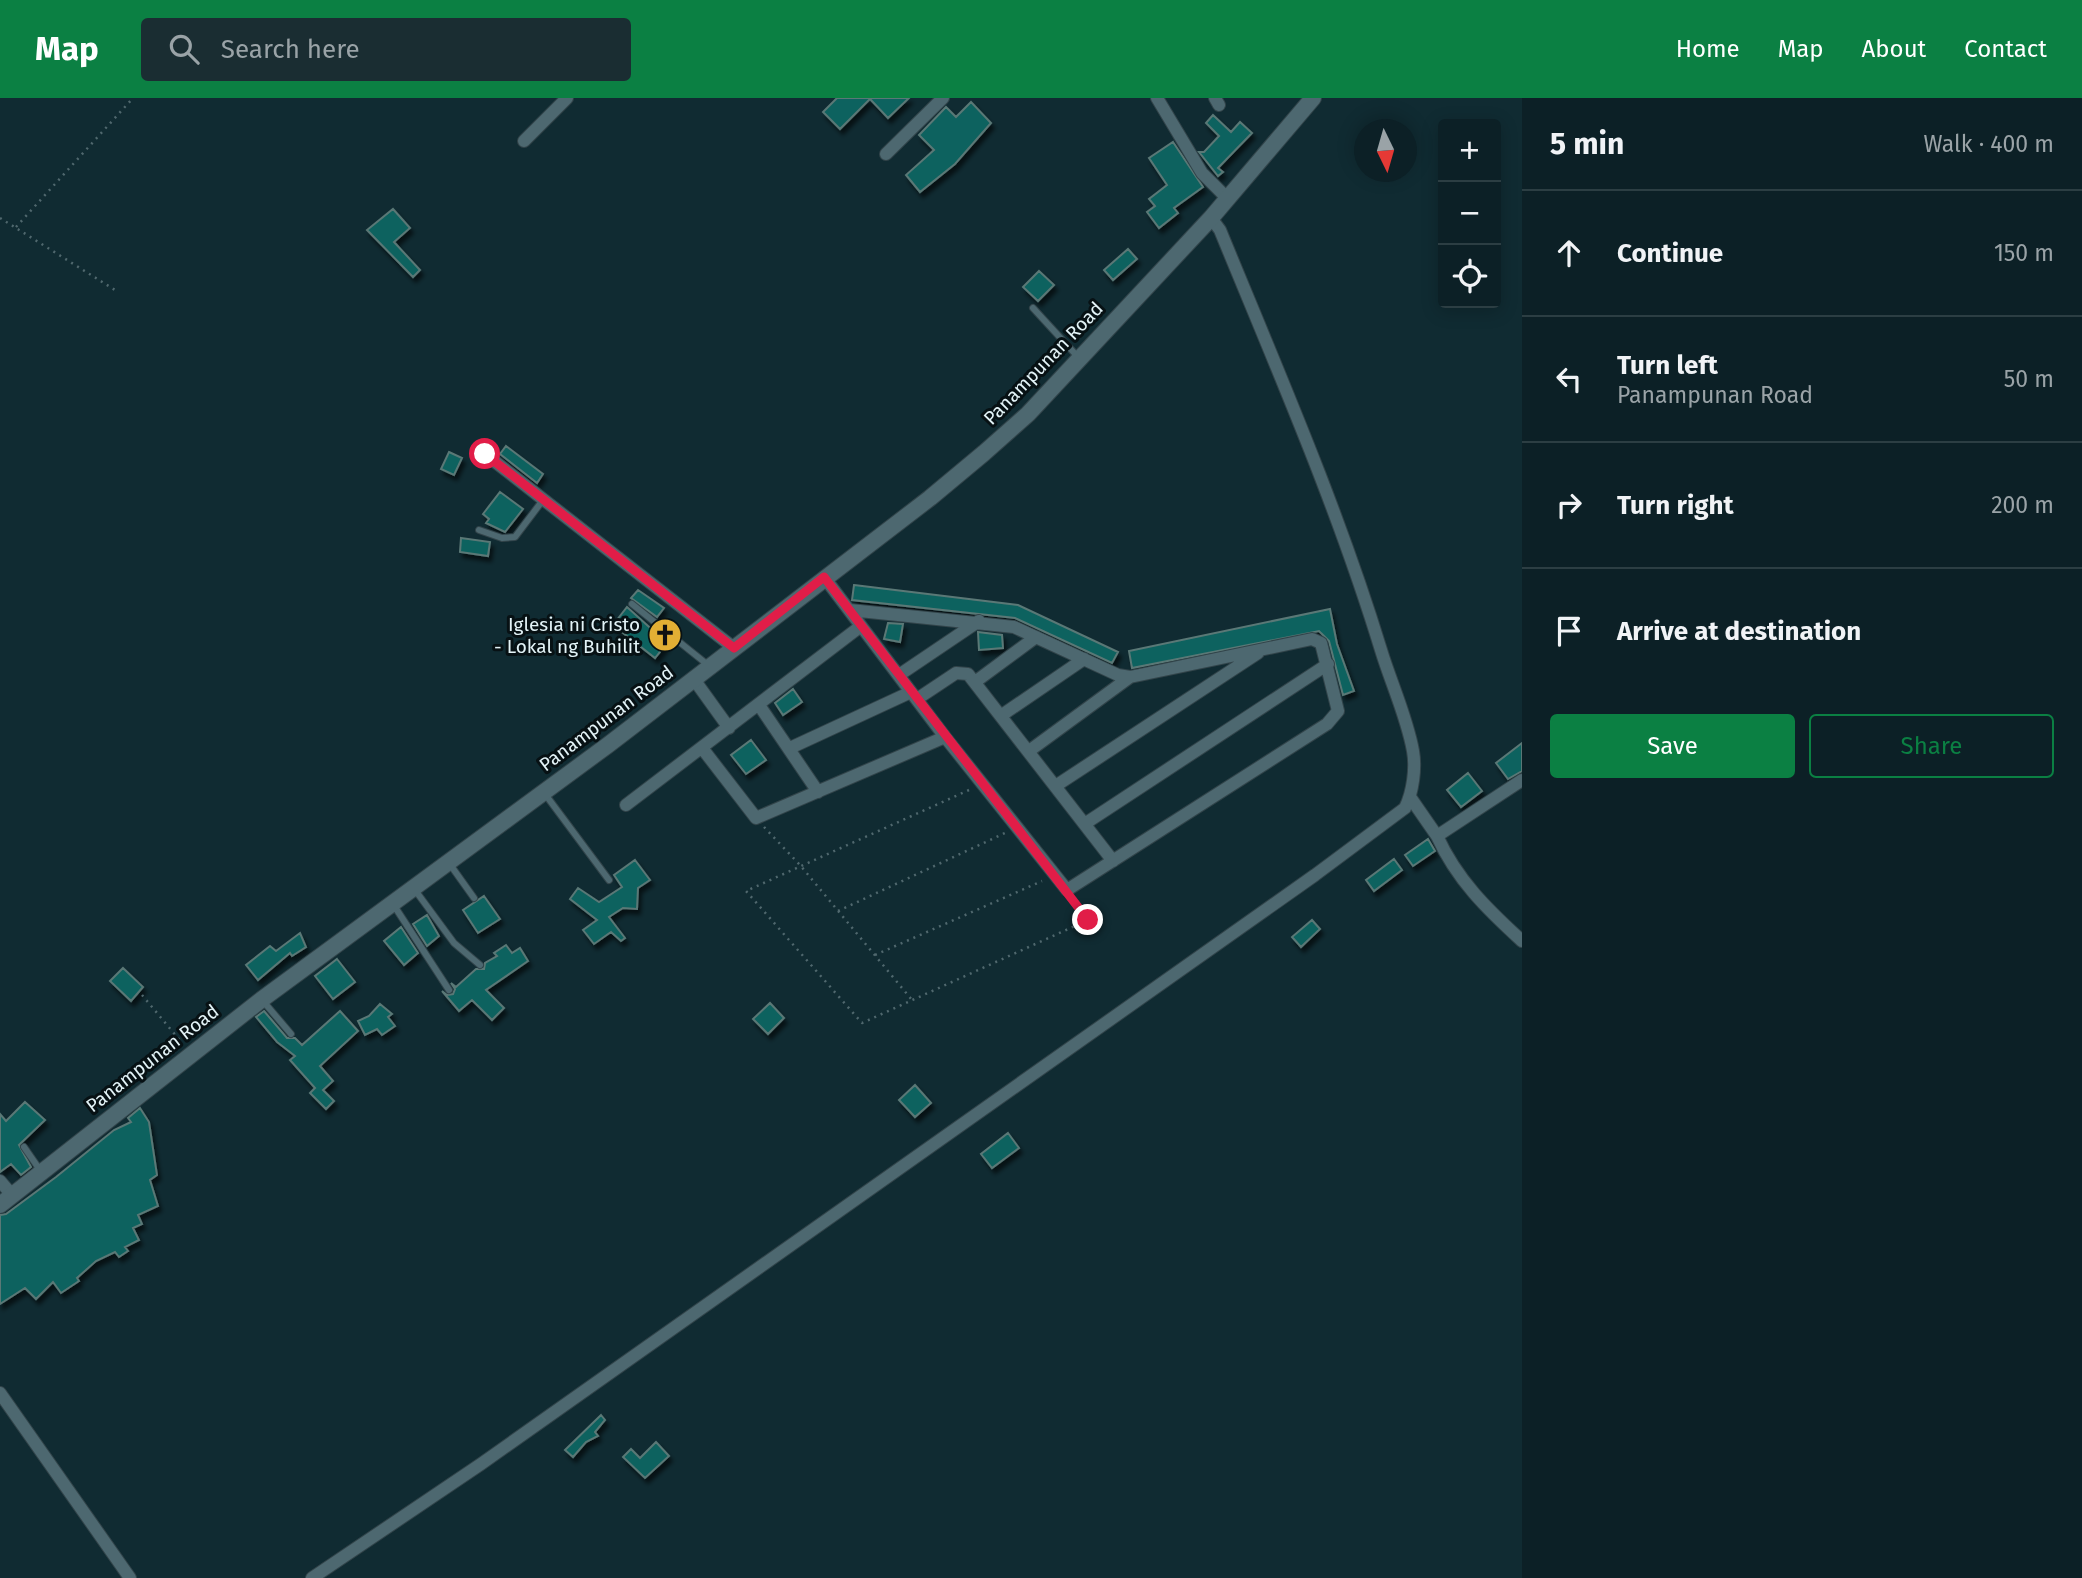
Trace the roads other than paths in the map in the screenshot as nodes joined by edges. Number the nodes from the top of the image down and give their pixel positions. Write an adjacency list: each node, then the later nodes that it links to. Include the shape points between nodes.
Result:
1 (567, 98): 5 (street)
2 (943, 98): 6 (street)
3 (1157, 98): 7 (street, via 1202,173)
4 (1313, 98): 7 (street, Panampunan Road)
5 (524, 141)
6 (886, 154)
7 (1228, 199): 8 (street, Panampunan Road)
8 (1211, 218): 10 (street, Panampunan Road); 41 (street, via 1304,429 1336,516 1413,749)
9 (1032, 308): 10 (lane)
10 (1079, 358): 14 (street, Panampunan Road, via 1028,414 975,461)
11 (485, 454): 12 (street)
12 (543, 500): 13 (lane, via 514,537); 20 (street)
13 (479, 530)
14 (824, 577): 16 (street); 20 (street, Panampunan Road)
15 (632, 604): 24 (lane)
16 (850, 610): 17 (street); 18 (street)
17 (979, 621): 19 (street, via 1014,627); 25 (street)
18 (862, 626): 25 (street); 30 (street)
19 (1036, 637): 22 (street); 28 (street)
20 (734, 648): 24 (street, Panampunan Road)
21 (1266, 648): 23 (street, via 1312,639 1321,643); 26 (street); 38 (street)
22 (1084, 659): 26 (street); 31 (street)
23 (1328, 664): 43 (street); 45 (street, via 1337,699 1335,717)
24 (709, 666): 27 (street, Panampunan Road)
25 (899, 675): 29 (street)
26 (1130, 677): 36 (street)
27 (693, 678): 32 (street); 39 (street, Panampunan Road)
28 (975, 682): 29 (street, via 968,674 956,673); 31 (street)
29 (914, 696): 33 (street); 35 (street)
30 (759, 705): 32 (street); 35 (street)
31 (1002, 715): 36 (street)
32 (729, 728): 34 (street)
33 (945, 737): 40 (street); 45 (street, via 1067,890)
34 (702, 748): 40 (street, via 756,818); 42 (street)
35 (790, 748): 40 (street)
36 (1028, 751): 38 (street)
37 (1522, 780): 44 (street)
38 (1057, 785): 43 (street)
39 (543, 792): 46 (street, Panampunan Road); 47 (lane)
40 (818, 792)
41 (1410, 797): 44 (street); 62 (street, via 1405,808 1315,875 492,1457)
42 (626, 805)
43 (1086, 824): 45 (street)
44 (1437, 836): 51 (street, via 1455,872)
45 (1114, 861)
46 (448, 862): 48 (street, Panampunan Road); 49 (lane)
47 (609, 880)
48 (413, 887): 50 (street, Panampunan Road); 52 (lane, via 454,943)
49 (474, 898)
50 (392, 903): 53 (lane); 54 (street, Panampunan Road)
51 (1522, 941)
52 (480, 965)
53 (449, 990)
54 (261, 1000): 55 (lane); 57 (street, Panampunan Road)
55 (291, 1034)
56 (24, 1147): 57 (lane)
57 (41, 1172): 59 (street, Panampunan Road)
58 (0, 1181): 59 (street)
59 (6, 1200)
60 (0, 1393): 61 (street)
61 (130, 1578)
62 (313, 1578)

